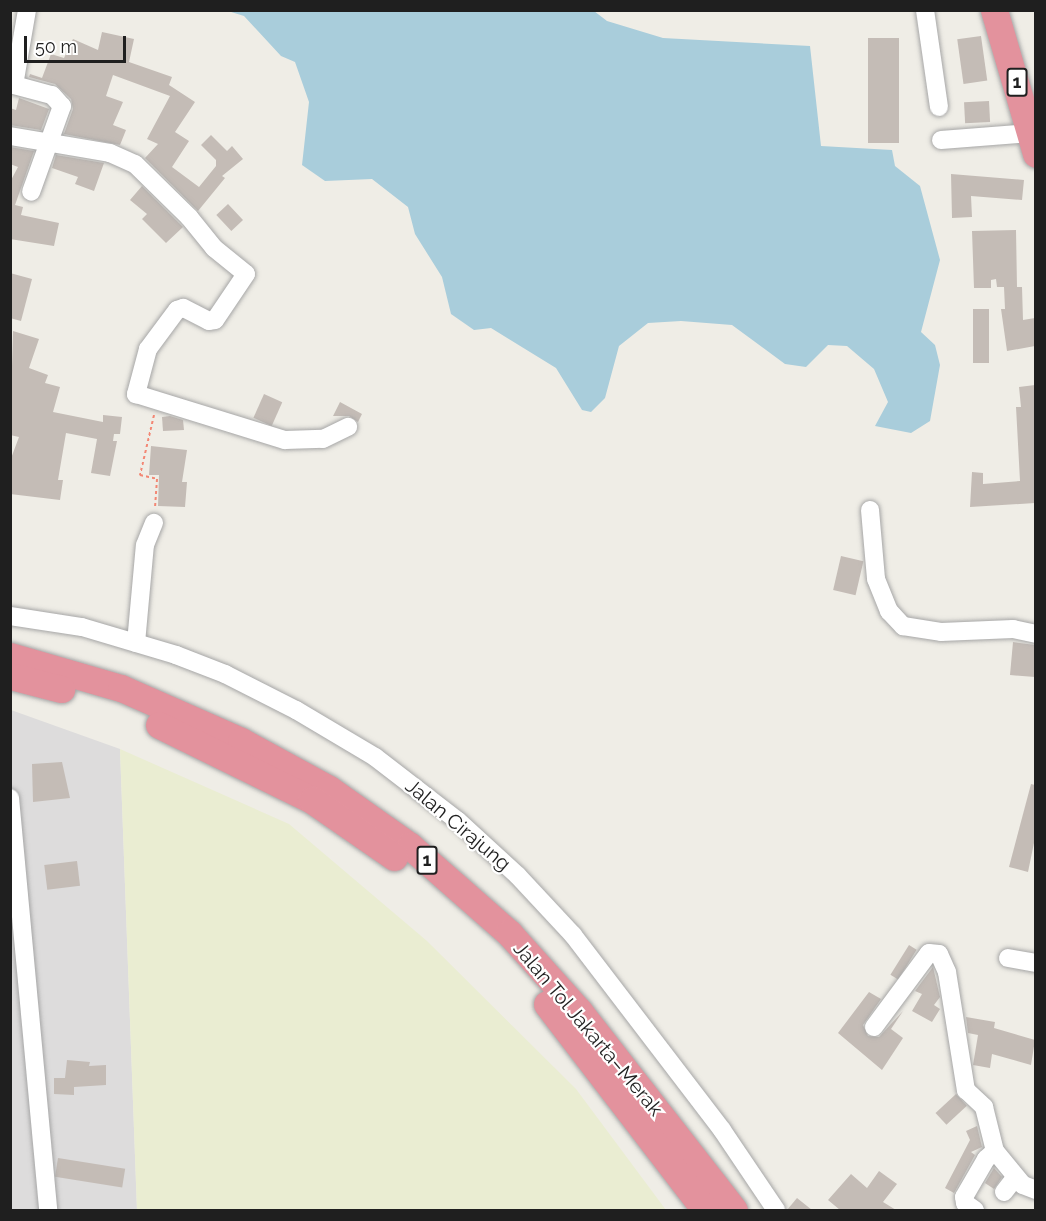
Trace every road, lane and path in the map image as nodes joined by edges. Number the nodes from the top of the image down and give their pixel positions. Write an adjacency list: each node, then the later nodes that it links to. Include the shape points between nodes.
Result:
1 (27, 10): 4 (street)
2 (925, 10): 5 (street)
3 (994, 10): 9 (highway, 1)
4 (12, 91): 8 (street, via 52,95 62,102)
5 (939, 107)
6 (10, 136): 8 (street)
7 (941, 141): 9 (street)
8 (48, 142): 10 (street); 11 (street, via 110,153 135,164 189,217 214,248 246,274 215,320 208,321 181,308 148,349 135,393)
9 (1033, 144)
10 (31, 192)
11 (158, 400): 12 (street, via 285,440 323,439); 14 (path, via 143,450 140,476 157,480)
12 (348, 427)
13 (870, 510): 16 (street, via 876,579 889,611 903,626 941,632 1013,629)
14 (154, 524): 17 (street, via 145,545)
15 (10, 616): 17 (street, Jalan Cirajung, via 82,627)
16 (1035, 634)
17 (136, 643): 29 (street, Jalan Cirajung, via 225,674 296,710 375,757 458,821 518,876 573,935 722,1130)
18 (10, 657): 28 (highway, Jalan Tol Jakarta–Merak / 1, via 121,688 241,741 329,789 410,846 509,933 579,1011)
19 (10, 676): 27 (highway, Jalan Tol Jakarta–Merak / 1, via 113,705 226,755 312,801 405,865 497,949 563,1022)
20 (10, 798): 26 (street)
21 (1008, 958): 22 (street)
22 (1035, 963)
23 (874, 1027): 24 (street, via 929,953 939,954 947,972 965,1087 984,1107)
24 (995, 1151): 25 (street, via 1010,1185); 30 (street, via 964,1197 965,1203)
25 (1035, 1190)
26 (48, 1210)
27 (705, 1210)
28 (734, 1210)
29 (776, 1210)
30 (975, 1210)

